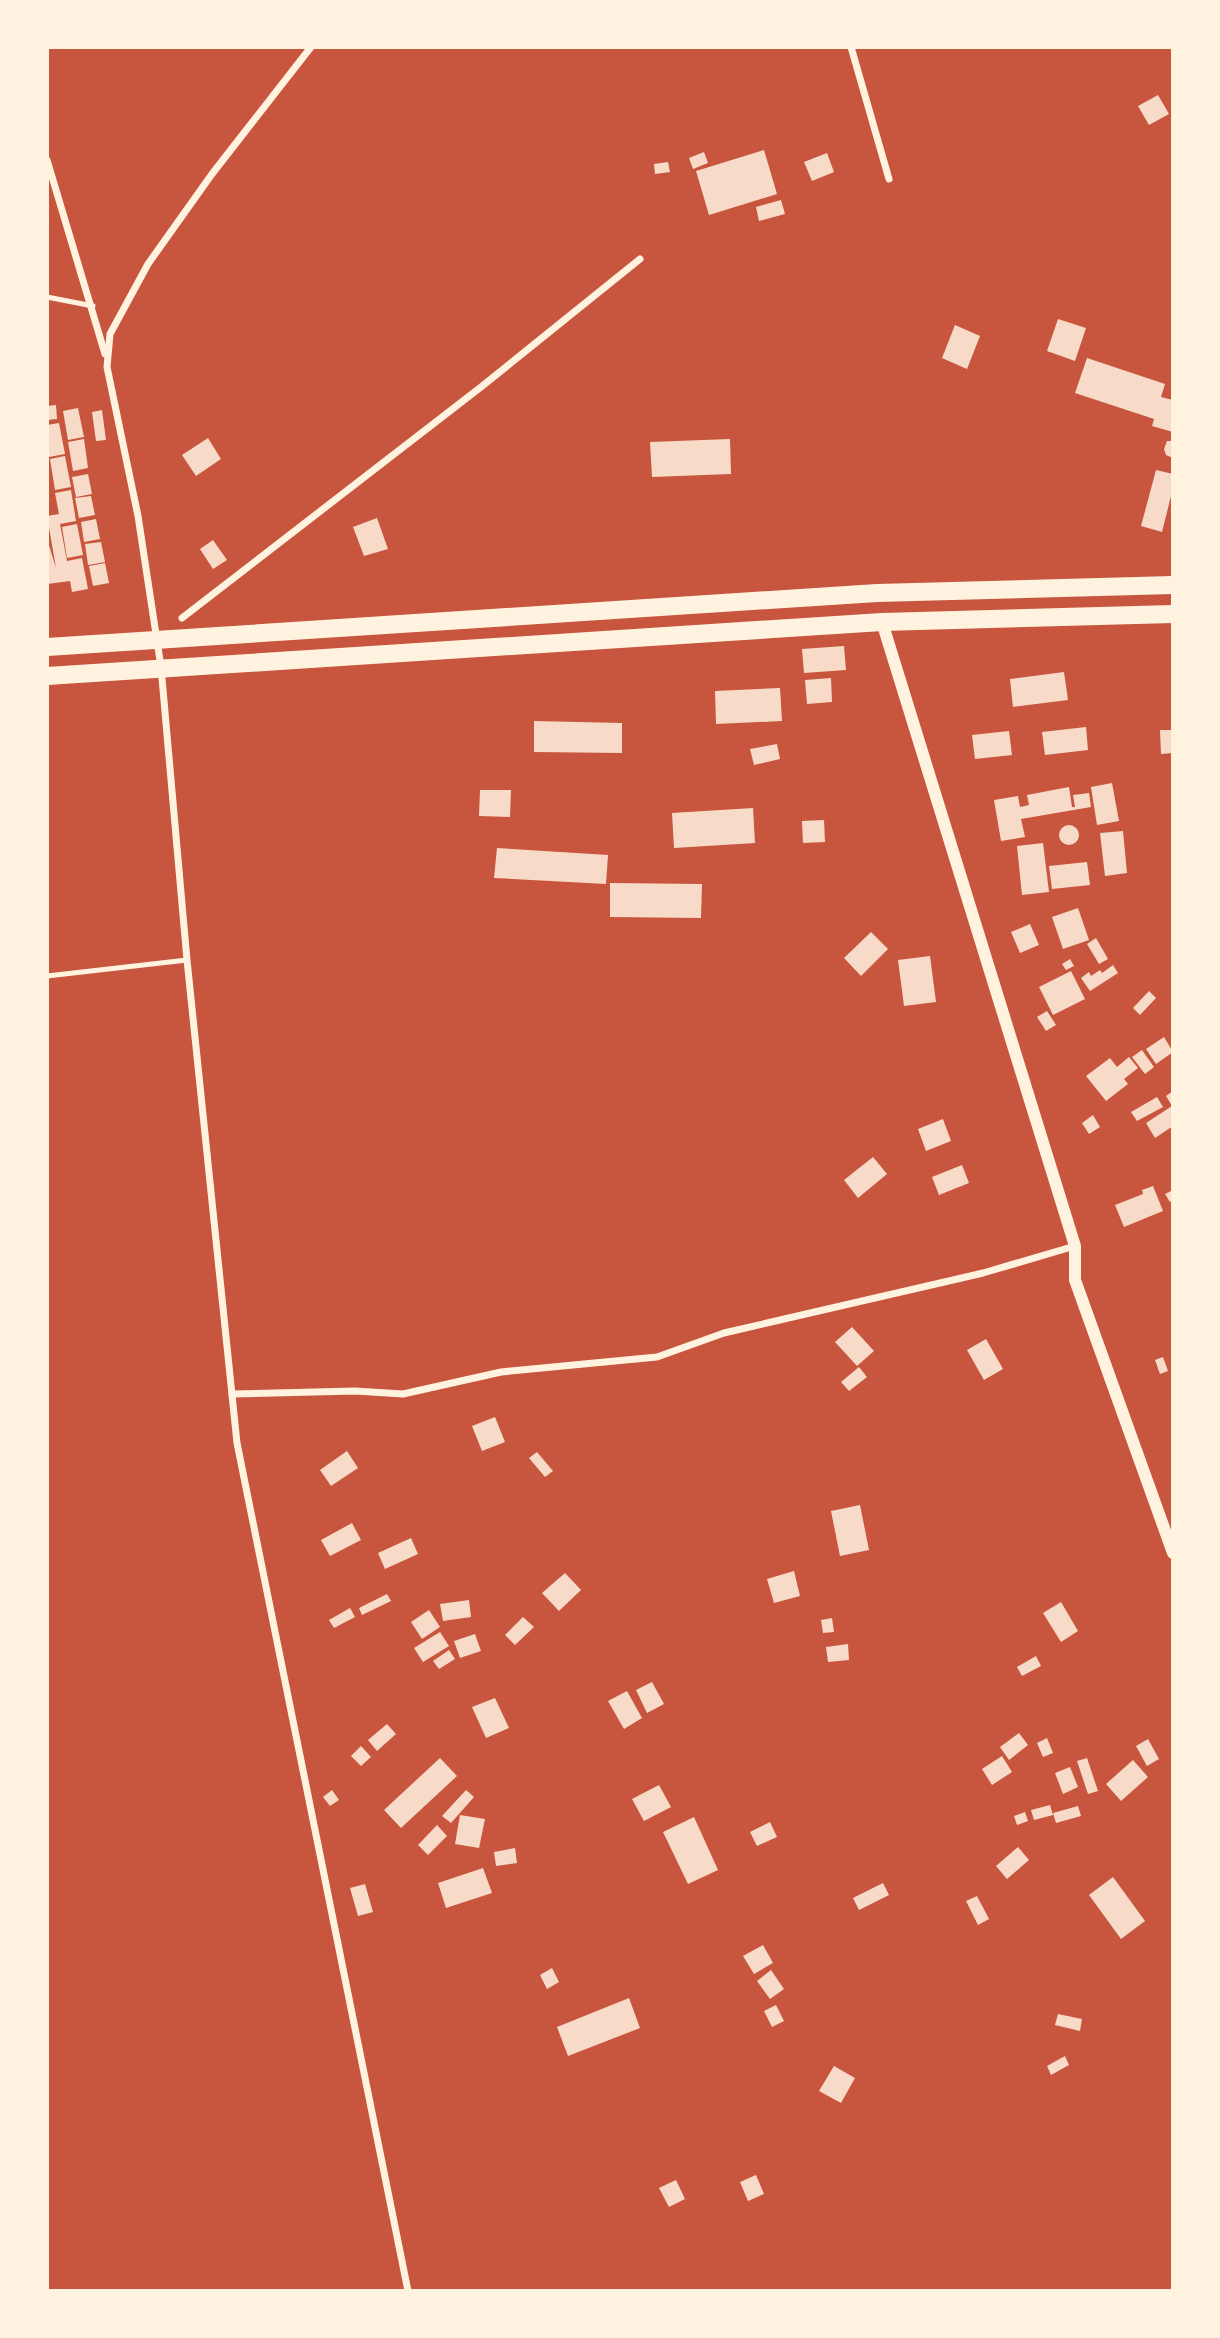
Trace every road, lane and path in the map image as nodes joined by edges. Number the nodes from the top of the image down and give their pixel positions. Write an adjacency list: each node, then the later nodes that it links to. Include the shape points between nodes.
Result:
1 (311, 47): 8 (street, via 148,264 110,334)
2 (851, 47): 4 (street)
3 (47, 160): 7 (street)
4 (889, 180)
5 (640, 259): 11 (street)
6 (47, 297): 7 (lane)
7 (93, 306): 8 (street)
8 (107, 366): 13 (street)
9 (1173, 585): 13 (main road, via 877,593)
10 (1173, 614): 12 (main road)
11 (182, 618)
12 (882, 622): 15 (main road); 19 (street)
13 (157, 638): 14 (main road); 15 (street)
14 (47, 647)
15 (161, 667): 16 (main road); 17 (street)
16 (47, 676)
17 (187, 960): 18 (lane); 20 (street)
18 (47, 976)
19 (1075, 1246): 20 (street, via 983,1273 724,1333 657,1357 501,1373 403,1394); 21 (street, via 1075,1280)
20 (232, 1394): 22 (street, via 237,1443)
21 (1173, 1553)
22 (408, 2291)

